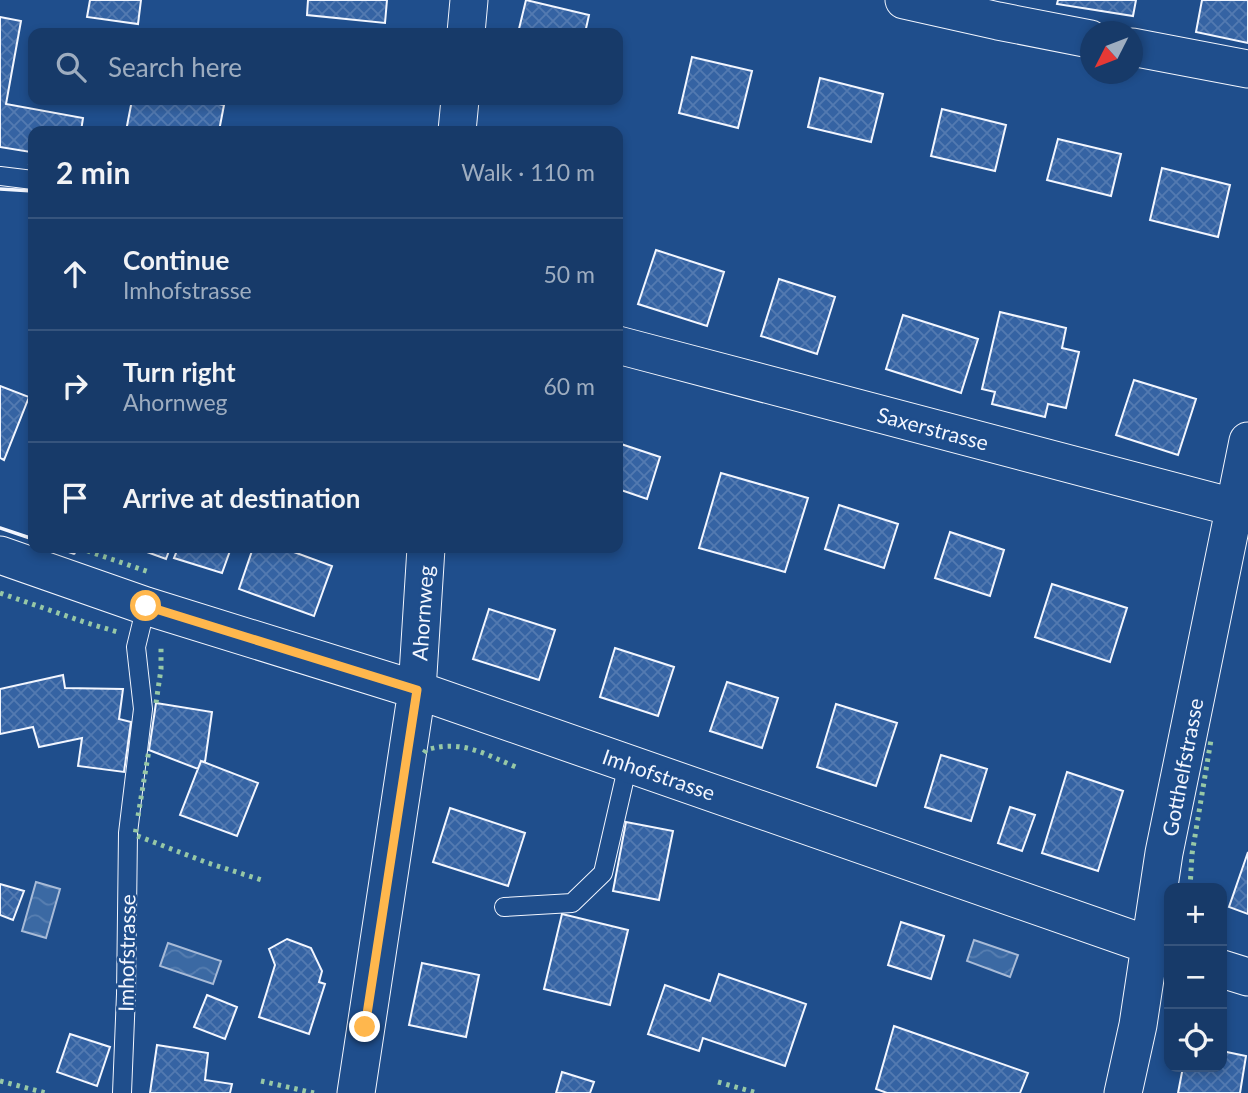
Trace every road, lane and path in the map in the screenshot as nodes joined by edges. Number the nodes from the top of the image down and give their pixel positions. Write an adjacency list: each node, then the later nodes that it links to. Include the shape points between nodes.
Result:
1 (469, 0): 3 (street)
2 (904, 0): 4 (street)
3 (466, 28)
4 (1080, 37)
5 (1143, 49): 6 (street)
6 (1248, 69)
7 (460, 105): 8 (street)
8 (457, 126)
9 (0, 176): 10 (lane)
10 (28, 179)
11 (623, 346): 13 (street, Saxerstrasse)
12 (1248, 442): 13 (street, Gotthelfstrasse)
13 (1241, 510): 20 (street, Gotthelfstrasse, via 1164,853)
14 (426, 553): 17 (street, Ahornweg)
15 (0, 555): 16 (street, Imhofstrasse)
16 (146, 606): 17 (street, Imhofstrasse); 23 (lane, Imhofstrasse, via 136,647 143,709 128,833)
17 (417, 690): 18 (street, Imhofstrasse); 24 (street, Ahornweg)
18 (628, 764): 19 (lane, via 603,873 572,903); 20 (street, Imhofstrasse)
19 (504, 907)
20 (1160, 949): 25 (street, Gotthelfstrasse)
21 (1227, 971): 22 (street)
22 (1248, 978)
23 (122, 1093)
24 (356, 1093)
25 (1123, 1093)

